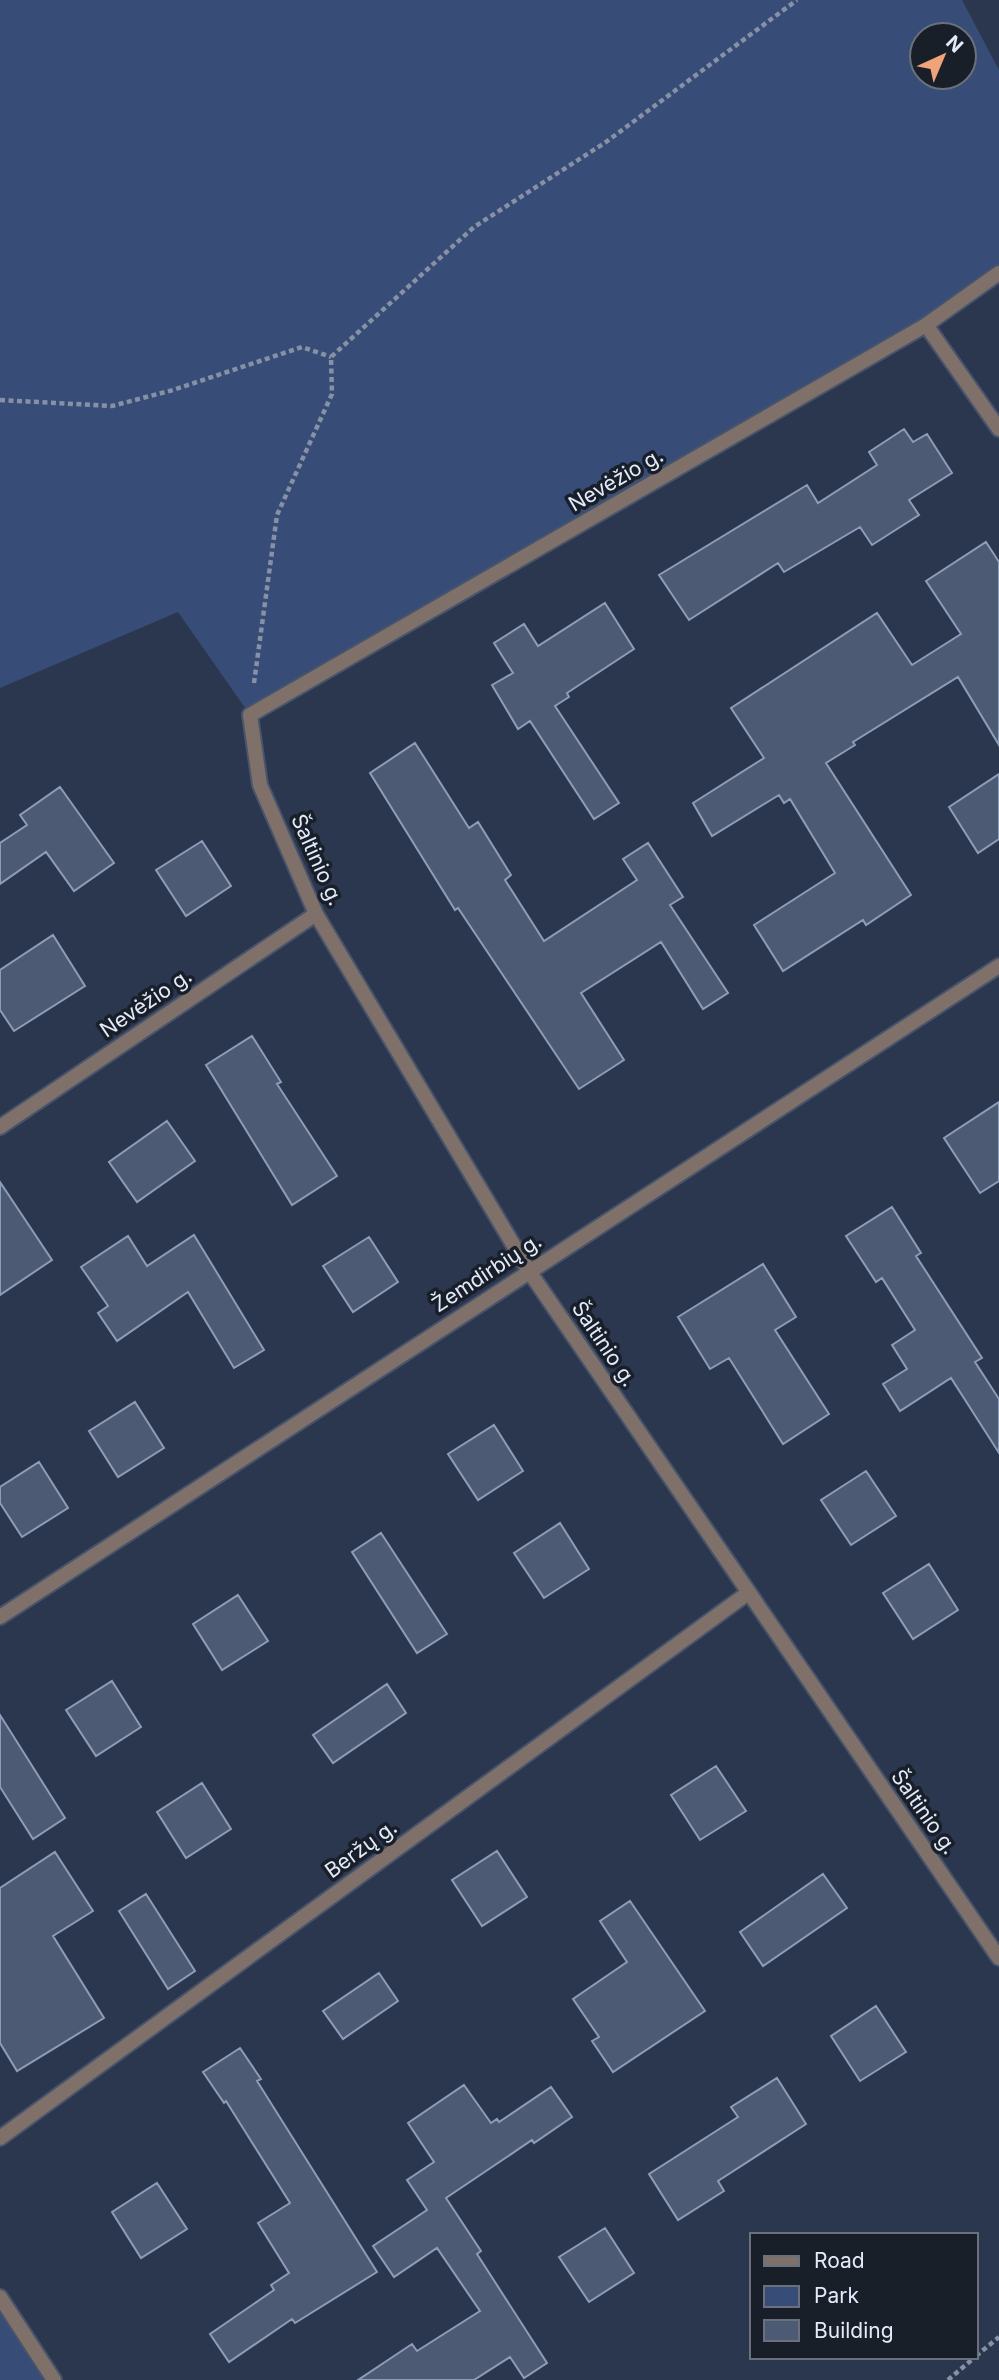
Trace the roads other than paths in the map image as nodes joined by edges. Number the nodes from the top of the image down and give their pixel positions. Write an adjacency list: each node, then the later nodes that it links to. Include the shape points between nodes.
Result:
1 (999, 273): 2 (street, Nevėžio g.)
2 (926, 325): 3 (street); 4 (street, Nevėžio g.)
3 (999, 429)
4 (250, 715): 5 (street, Šaltinio g., via 260,785)
5 (316, 914): 7 (street, Nevėžio g.); 8 (street, Šaltinio g.)
6 (999, 965): 8 (street, Žemdirbių g.)
7 (0, 1127)
8 (529, 1271): 9 (street, Šaltinio g.); 10 (street, Žemdirbių g.)
9 (748, 1593): 11 (street, Šaltinio g.); 12 (street, Beržų g.)
10 (0, 1617)
11 (999, 1958)
12 (0, 2138)
13 (0, 2297): 14 (street)
14 (54, 2380)

